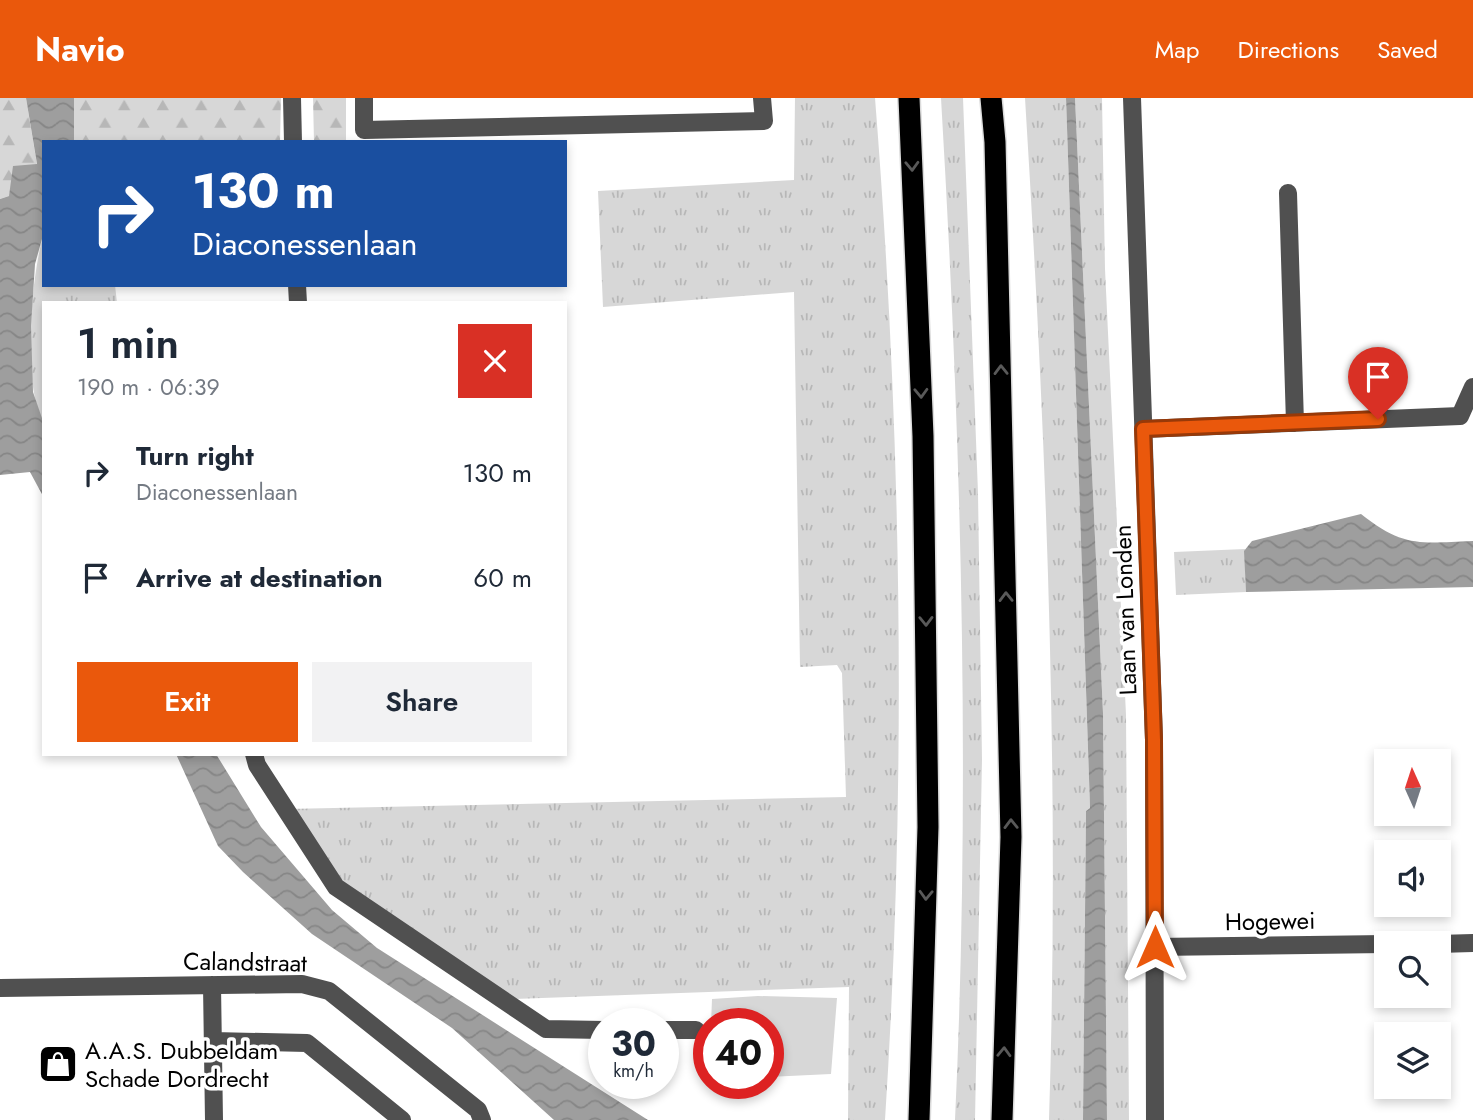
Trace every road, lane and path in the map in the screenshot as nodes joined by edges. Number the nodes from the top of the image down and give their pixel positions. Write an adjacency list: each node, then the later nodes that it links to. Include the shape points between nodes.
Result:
1 (292, 98): 7 (street)
2 (364, 98): 3 (street, via 365,130 764,121)
3 (762, 98)
4 (909, 98): 24 (highway, one-way to 24, via 923,436 928,827)
5 (991, 98): 25 (highway, one-way to 5, via 1011,837)
6 (1132, 98): 11 (street, Laan van Londen)
7 (293, 140)
8 (1288, 193): 10 (street)
9 (1473, 387): 10 (street, via 1460,416)
10 (1295, 422): 11 (street)
11 (1143, 429): 16 (street, Laan van Londen, via 1154,740)
12 (255, 756): 19 (street, via 336,887 546,1030)
13 (1473, 943): 15 (street)
14 (1374, 944): 16 (street, Hogewei)
15 (1451, 944)
16 (1155, 947): 26 (street, Laan van Londen)
17 (212, 985): 18 (street, Calandstraat); 20 (street); 23 (street, Calandstraat, via 302,984 329,991 478,1110)
18 (0, 988)
19 (588, 1030)
20 (213, 1041): 21 (street); 22 (street, via 307,1043)
21 (214, 1120)
22 (402, 1120)
23 (482, 1120)
24 (919, 1120)
25 (1002, 1120)
26 (1156, 1120)

